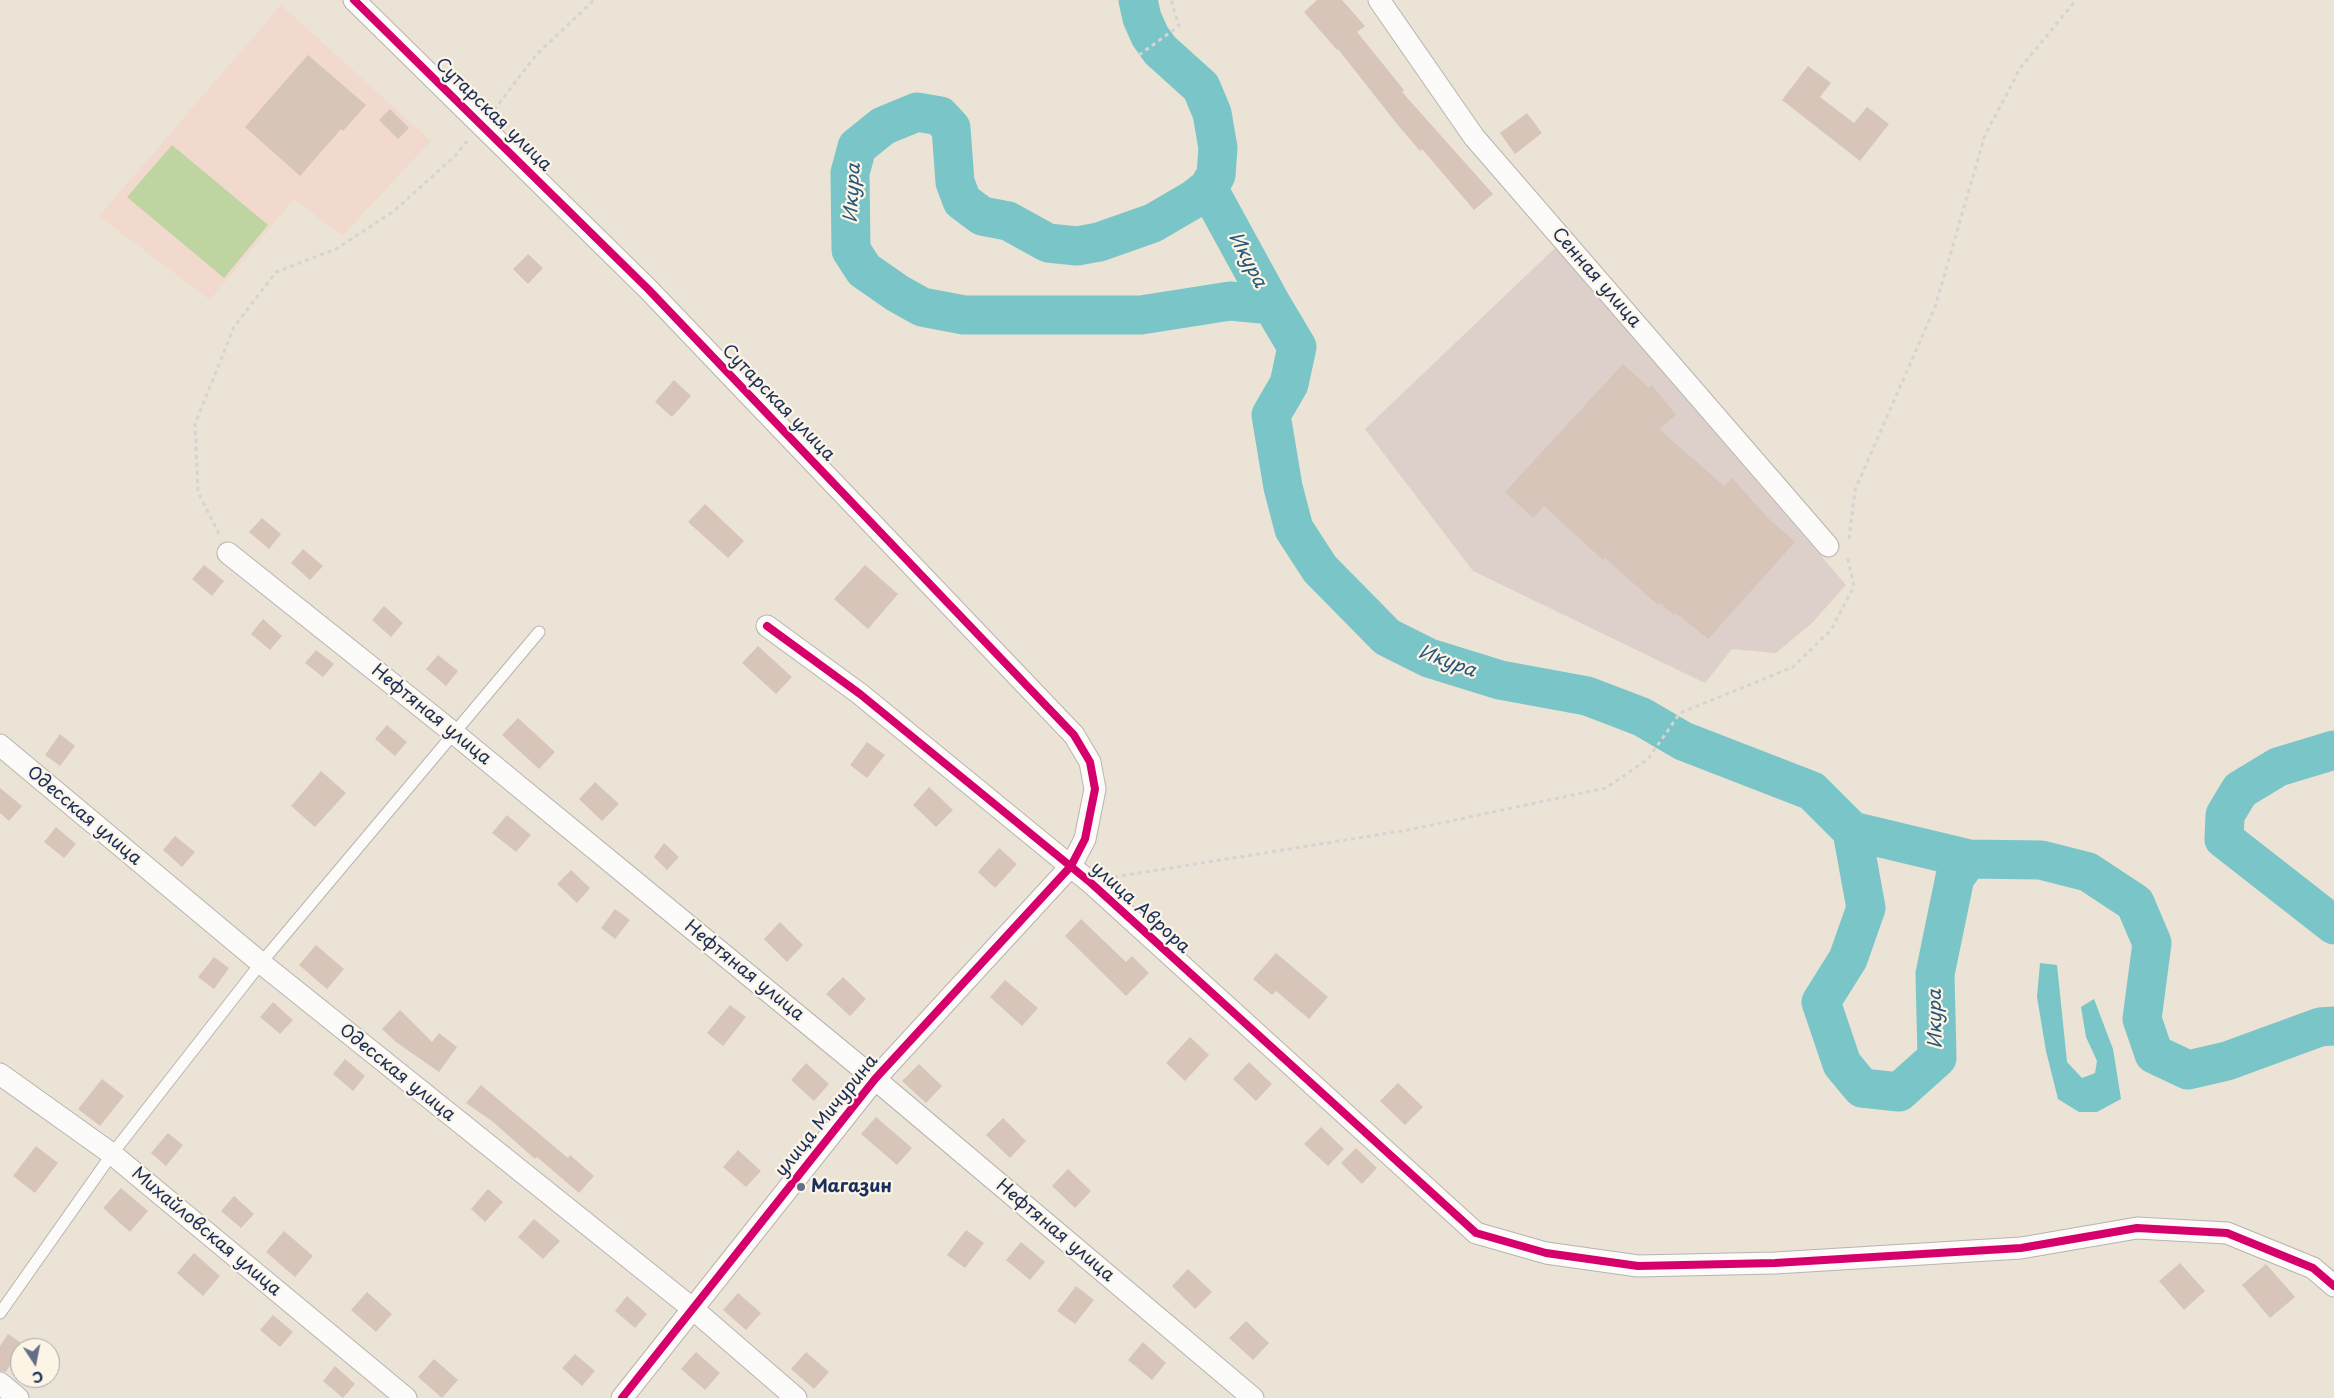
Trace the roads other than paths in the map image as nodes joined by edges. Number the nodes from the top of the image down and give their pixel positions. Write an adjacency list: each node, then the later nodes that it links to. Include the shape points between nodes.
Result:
1 (354, 0): 9 (street, Сутарская улица, via 648,289 1074,735 1090,762 1095,789 1085,839)
2 (1379, 0): 3 (street, Сенная улица, via 1474,137)
3 (1841, 548)
4 (228, 553): 7 (street, Нефтяная улица)
5 (767, 626): 9 (street, улица Аврора, via 860,694)
6 (539, 632): 7 (lane)
7 (455, 734): 10 (lane); 12 (street, Нефтяная улица)
8 (0, 745): 10 (street, Одесская улица)
9 (1071, 866): 12 (street, улица Мичурина); 14 (street, улица Аврора, via 1476,1233 1546,1253 1638,1266 2021,1248 2137,1228 2227,1233 2313,1268)
10 (260, 963): 13 (lane); 15 (street, Одесская улица)
11 (0, 1074): 13 (street, Михайловская улица)
12 (875, 1078): 15 (street, улица Мичурина); 22 (street, Нефтяная улица)
13 (112, 1154): 16 (lane); 19 (street, Михайловская улица)
14 (2334, 1286)
15 (693, 1310): 20 (street, улица Мичурина); 21 (street, Одесская улица)
16 (0, 1313)
17 (0, 1383): 18 (street)
18 (18, 1398)
19 (406, 1398)
20 (622, 1398)
21 (796, 1398)
22 (1253, 1398)

